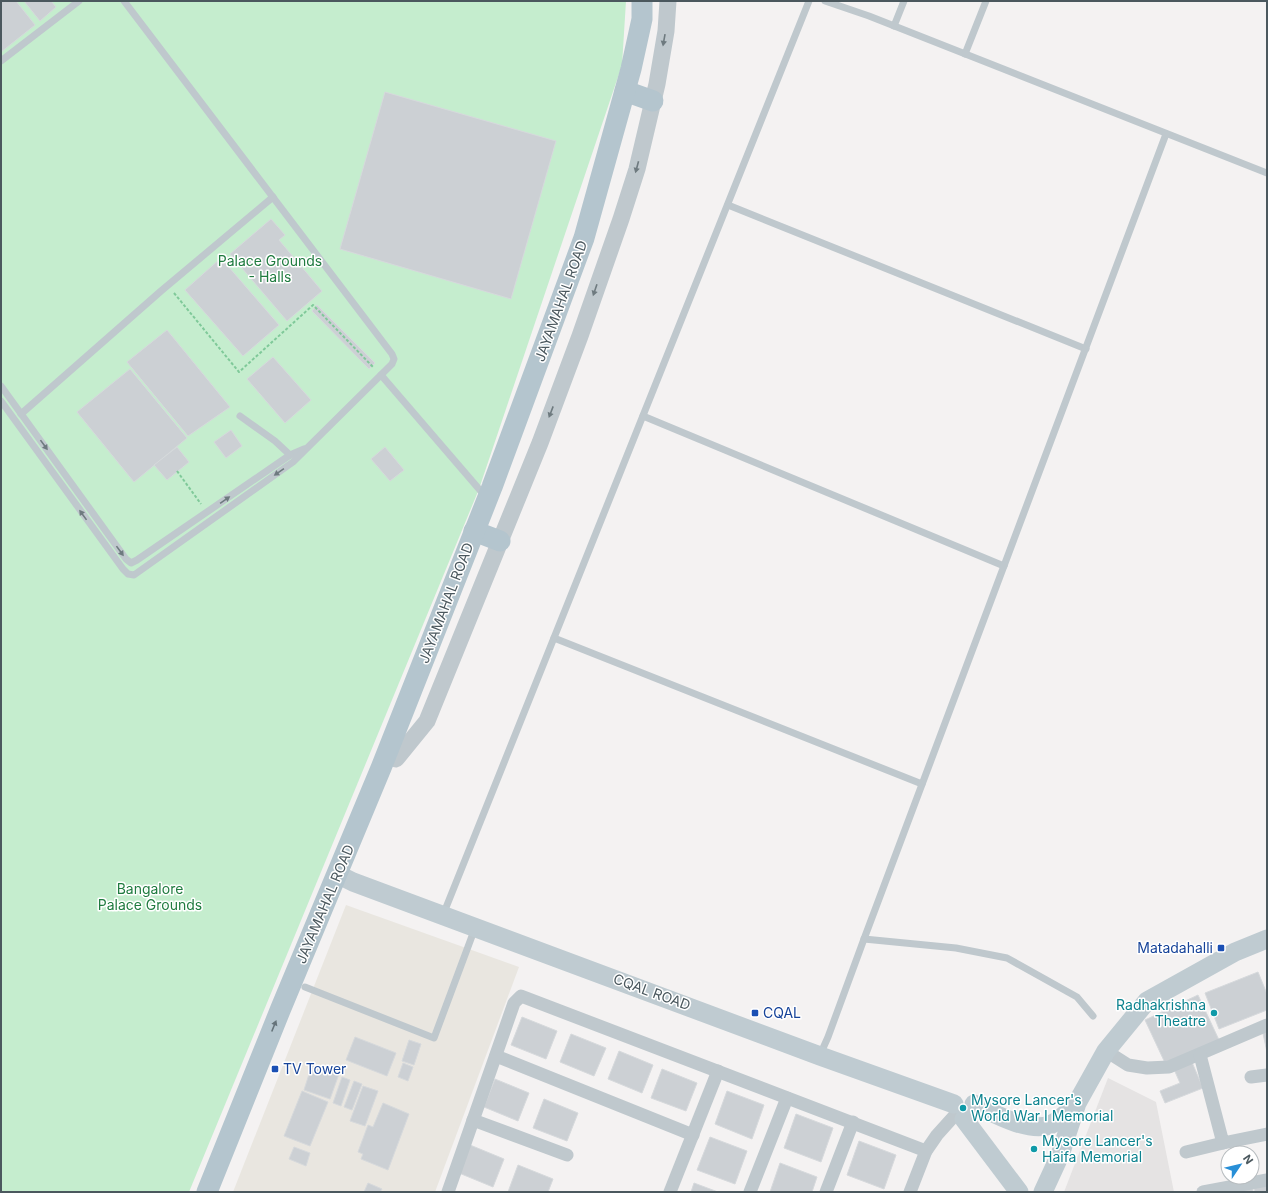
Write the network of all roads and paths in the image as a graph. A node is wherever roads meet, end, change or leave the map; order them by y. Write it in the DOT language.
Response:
graph roads {
  1 [pos="79,1"];
  2 [pos="124,1"];
  3 [pos="642,1"];
  4 [pos="650,1"];
  5 [pos="668,1"];
  6 [pos="809,1"];
  7 [pos="825,1"];
  8 [pos="904,1"];
  9 [pos="986,1"];
  10 [pos="894,26"];
  11 [pos="965,54"];
  12 [pos="1,61"];
  13 [pos="629,93"];
  14 [pos="653,101"];
  15 [pos="1166,134"];
  16 [pos="1267,173"];
  17 [pos="273,197"];
  18 [pos="728,205"];
  19 [pos="168,286"];
  20 [pos="1086,349"];
  21 [pos="381,375"];
  22 [pos="1,386"];
  23 [pos="1,401"];
  24 [pos="21,414"];
  25 [pos="240,416"];
  26 [pos="643,416"];
  27 [pos="308,447"];
  28 [pos="290,455"];
  29 [pos="177,471"];
  30 [pos="237,491"];
  31 [pos="494,492"];
  32 [pos="242,498"];
  33 [pos="206,512"];
  34 [pos="175,534"];
  35 [pos="486,536"];
  36 [pos="181,541"];
  37 [pos="1004,566"];
  38 [pos="554,638"];
  39 [pos="922,784"];
  40 [pos="343,877"];
  41 [pos="443,915"];
  42 [pos="475,927"];
  43 [pos="864,939"];
  44 [pos="1267,939"];
  45 [pos="305,986"];
  46 [pos="1093,1016"];
  47 [pos="1267,1025"];
  48 [pos="1106,1051"];
  49 [pos="1200,1054"];
  50 [pos="496,1056"];
  51 [pos="820,1056"];
  52 [pos="718,1071"];
  53 [pos="1267,1075"];
  54 [pos="1251,1077"];
  55 [pos="787,1098"];
  56 [pos="1077,1103"];
  57 [pos="962,1110"];
  58 [pos="473,1120"];
  59 [pos="853,1122"];
  60 [pos="1267,1134"];
  61 [pos="693,1135"];
  62 [pos="1223,1143"];
  63 [pos="926,1151"];
  64 [pos="1186,1152"];
  65 [pos="567,1155"];
  66 [pos="1267,1180"];
  67 [pos="451,1191"];
  68 [pos="207,1192"];
  69 [pos="220,1192"];
  70 [pos="670,1192"];
  71 [pos="750,1192"];
  72 [pos="826,1192"];
  73 [pos="910,1192"];
  74 [pos="1019,1192"];
  75 [pos="1043,1192"];
  76 [pos="1203,1192"];
  1 -- 12 [label="lane"];
  2 -- 17 [label="lane"];
  3 -- 13 [label="main road, JAYAMAHAL ROAD"];
  4 -- 13 [label="main road, JAYAMAHAL ROAD"];
  5 -- 14 [label="street, one-way"];
  6 -- 18 [label="lane"];
  7 -- 10 [label="lane"];
  8 -- 10 [label="lane"];
  9 -- 11 [label="lane"];
  10 -- 11 [label="lane"];
  11 -- 15 [label="lane"];
  13 -- 14 [label="main road"];
  13 -- 31 [label="main road, JAYAMAHAL ROAD"];
  14 -- 35 [label="street, one-way"];
  15 -- 16 [label="lane"];
  15 -- 20 [label="lane"];
  17 -- 19 [label="lane"];
  17 -- 21 [label="lane"];
  18 -- 20 [label="lane"];
  18 -- 26 [label="lane"];
  19 -- 21 [label="path"];
  19 -- 24 [label="lane"];
  20 -- 37 [label="lane"];
  21 -- 27 [label="lane"];
  21 -- 31 [label="lane"];
  22 -- 24 [label="lane"];
  36 -- 23 [label="lane, one-way"];
  24 -- 34 [label="lane, one-way"];
  25 -- 28 [label="lane"];
  26 -- 37 [label="lane"];
  26 -- 38 [label="lane"];
  27 -- 28 [label="lane"];
  27 -- 32 [label="lane, one-way"];
  28 -- 30 [label="lane"];
  29 -- 33 [label="path"];
  30 -- 32 [label="lane"];
  33 -- 30 [label="lane, one-way"];
  31 -- 35 [label="main road, JAYAMAHAL ROAD"];
  32 -- 36 [label="lane"];
  33 -- 34 [label="lane"];
  34 -- 36 [label="lane"];
  35 -- 40 [label="main road, JAYAMAHAL ROAD"];
  35 -- 40 [label="main road, JAYAMAHAL ROAD"];
  37 -- 39 [label="lane"];
  38 -- 39 [label="lane"];
  38 -- 41 [label="lane"];
  39 -- 43 [label="lane"];
  40 -- 41 [label="main road, CQAL ROAD"];
  40 -- 45 [label="main road, JAYAMAHAL ROAD"];
  68 -- 40 [label="main road, JAYAMAHAL ROAD, one-way"];
  41 -- 42 [label="main road, CQAL ROAD"];
  42 -- 45 [label="lane"];
  42 -- 51 [label="main road, CQAL ROAD"];
  43 -- 46 [label="lane"];
  43 -- 51 [label="lane"];
  44 -- 48 [label="main road, CQAL ROAD"];
  45 -- 69 [label="main road, JAYAMAHAL ROAD"];
  47 -- 49 [label="street"];
  48 -- 49 [label="street"];
  48 -- 56 [label="main road, CQAL ROAD"];
  49 -- 62 [label="street"];
  50 -- 52 [label="street"];
  50 -- 58 [label="street"];
  50 -- 61 [label="street"];
  51 -- 57 [label="main road, CQAL ROAD"];
  52 -- 55 [label="street"];
  52 -- 61 [label="street"];
  53 -- 54 [label="street"];
  55 -- 59 [label="street"];
  55 -- 71 [label="street"];
  56 -- 57 [label="main road, CQAL ROAD"];
  56 -- 75 [label="main road, CQAL ROAD"];
  57 -- 63 [label="street"];
  57 -- 74 [label="main road"];
  58 -- 65 [label="street"];
  58 -- 67 [label="street"];
  59 -- 63 [label="street"];
  59 -- 72 [label="street"];
  60 -- 62 [label="street"];
  61 -- 70 [label="street"];
  62 -- 64 [label="street"];
  63 -- 73 [label="street"];
  66 -- 76 [label="street"];
}
